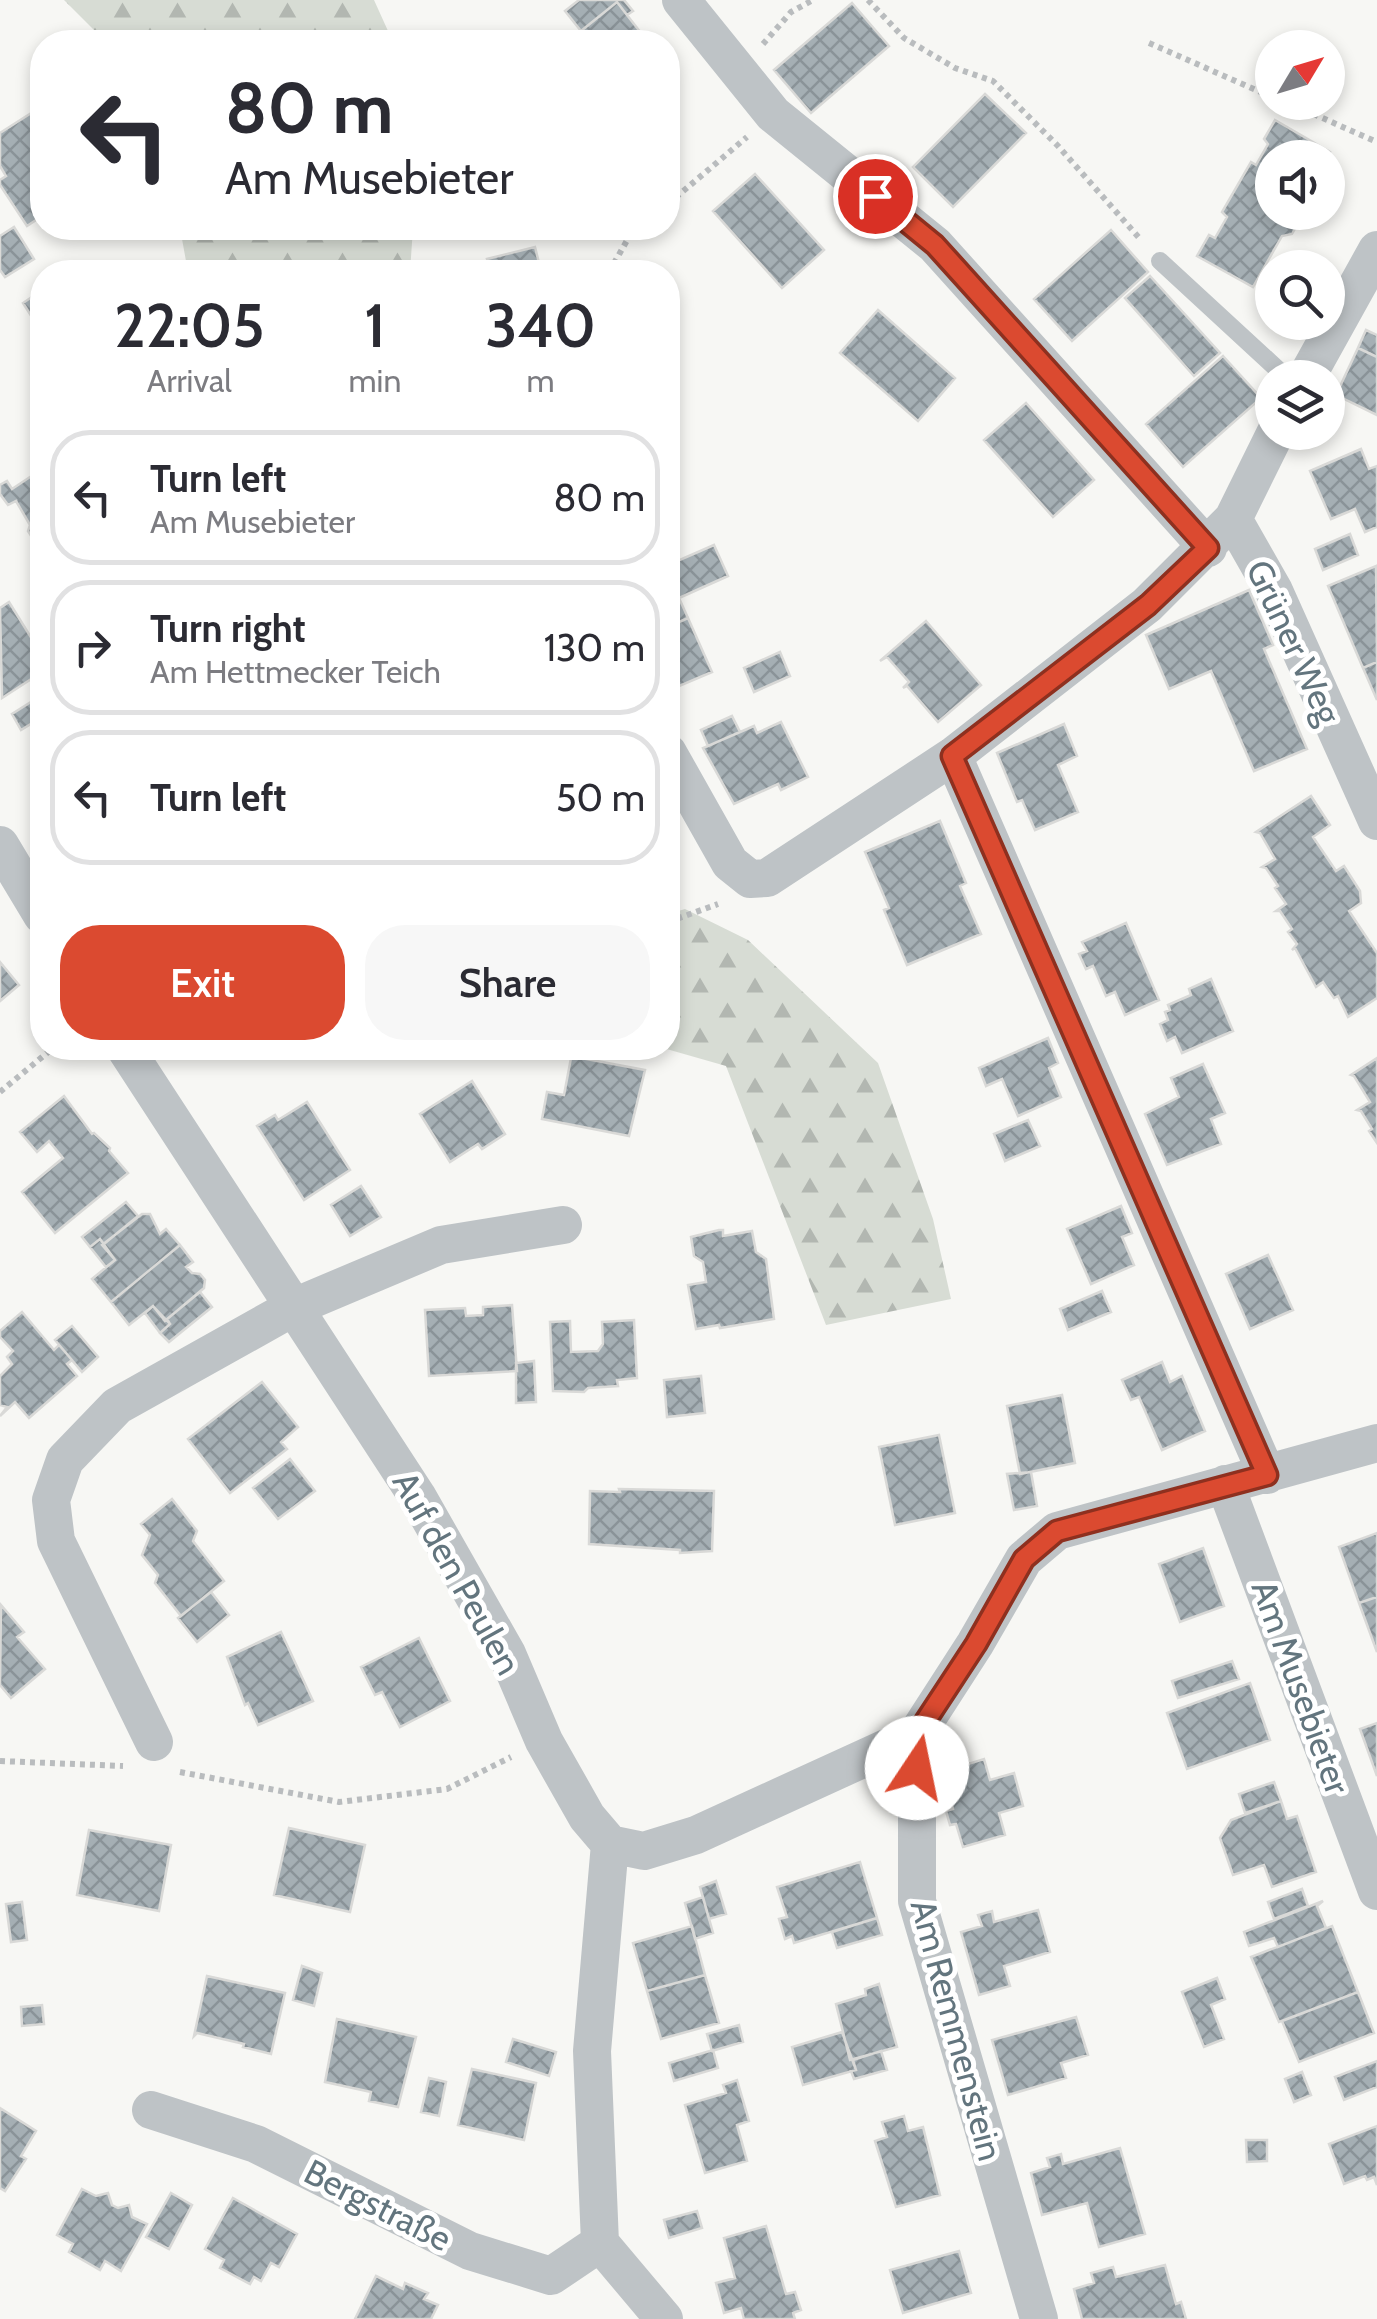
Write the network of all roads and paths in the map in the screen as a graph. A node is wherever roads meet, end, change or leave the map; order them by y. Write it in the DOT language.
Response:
graph roads {
  1 [pos="681,0"];
  2 [pos="814,0"];
  3 [pos="868,0"];
  4 [pos="1148,42"];
  5 [pos="739,71"];
  6 [pos="1255,89"];
  7 [pos="773,114"];
  8 [pos="1327,120"];
  9 [pos="1377,142"];
  10 [pos="680,194"];
  11 [pos="1377,250"];
  12 [pos="1160,261"];
  13 [pos="1267,360"];
  14 [pos="1316,360"];
  15 [pos="1267,450"];
  16 [pos="1233,520"];
  17 [pos="1208,548"];
  18 [pos="952,756"];
  19 [pos="680,774"];
  20 [pos="1377,821"];
  21 [pos="0,846"];
  22 [pos="750,879"];
  23 [pos="30,895"];
  24 [pos="680,918"];
  25 [pos="39,1060"];
  26 [pos="133,1060"];
  27 [pos="0,1092"];
  28 [pos="563,1225"];
  29 [pos="294,1307"];
  30 [pos="1377,1443"];
  31 [pos="1267,1475"];
  32 [pos="1225,1484"];
  33 [pos="917,1734"];
  34 [pos="544,1741"];
  35 [pos="154,1760"];
  36 [pos="0,1761"];
  37 [pos="610,1844"];
  38 [pos="1377,1891"];
  39 [pos="151,2110"];
  40 [pos="600,2243"];
  41 [pos="664,2319"];
  42 [pos="1039,2319"];
  1 -- 5 [label="street"];
  2 -- 5 [label="path"];
  3 -- 12 [label="path"];
  4 -- 6 [label="path"];
  5 -- 7 [label="street"];
  7 -- 10 [label="path"];
  7 -- 17 [label="street"];
  8 -- 9 [label="path"];
  11 -- 14 [label="street"];
  12 -- 13 [label="lane"];
  15 -- 16 [label="street"];
  16 -- 17 [label="street"];
  16 -- 20 [label="street, Grüner Weg"];
  17 -- 18 [label="street"];
  18 -- 22 [label="street"];
  18 -- 31 [label="street"];
  19 -- 22 [label="street"];
  21 -- 23 [label="street"];
  22 -- 24 [label="path"];
  25 -- 27 [label="path"];
  26 -- 29 [label="street, Auf den Peulen"];
  28 -- 29 [label="street"];
  29 -- 34 [label="street, Auf den Peulen"];
  29 -- 35 [label="street"];
  30 -- 31 [label="street"];
  31 -- 32 [label="street"];
  32 -- 33 [label="street"];
  32 -- 38 [label="street, Am Musebieter"];
  33 -- 37 [label="street"];
  33 -- 42 [label="street, Am Remmenstein"];
  34 -- 35 [label="path"];
  34 -- 37 [label="street, Auf den Peulen"];
  35 -- 36 [label="path"];
  37 -- 40 [label="street"];
  39 -- 40 [label="street, Bergstraße"];
  40 -- 41 [label="street"];
}
